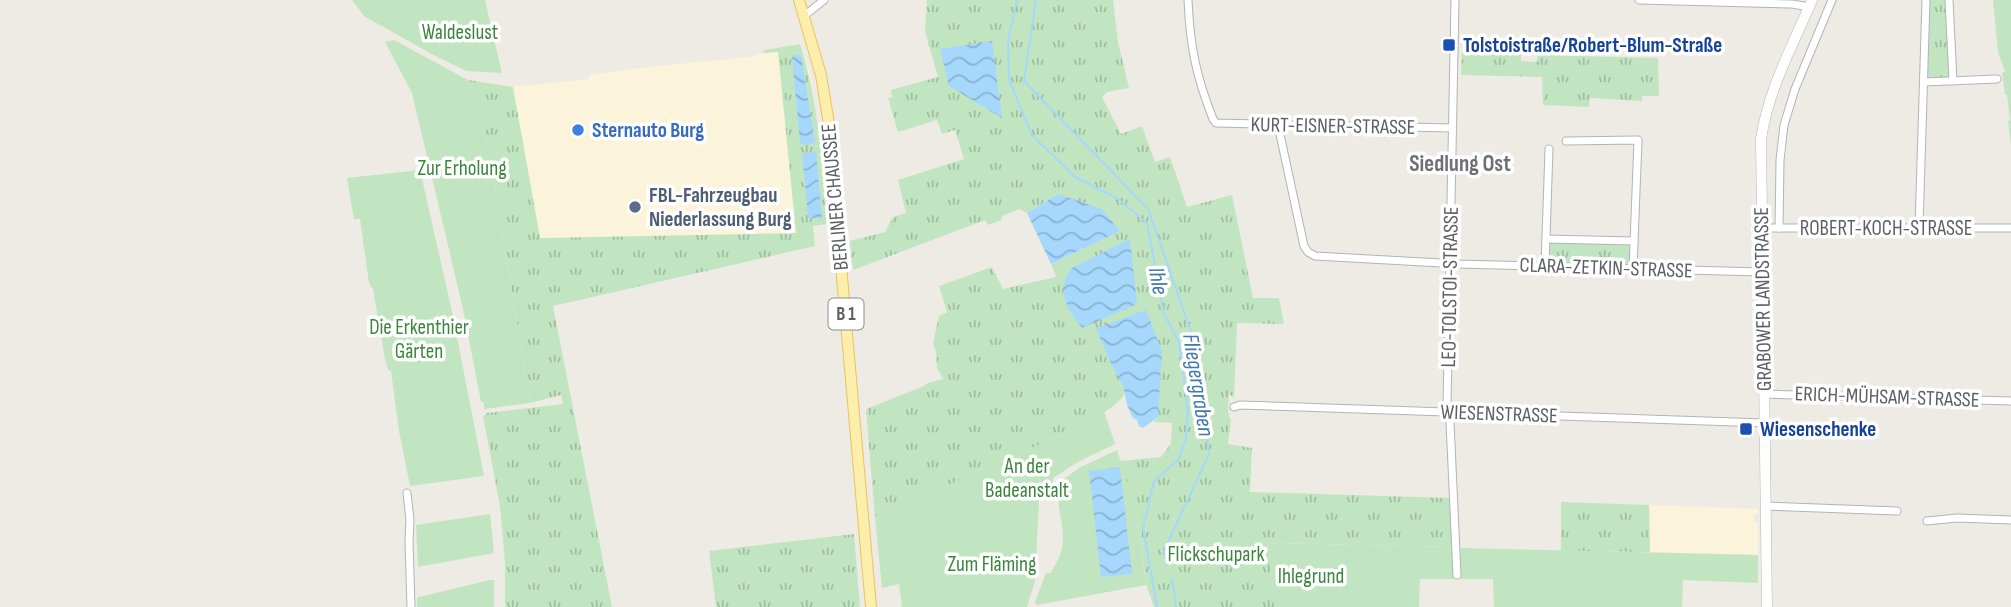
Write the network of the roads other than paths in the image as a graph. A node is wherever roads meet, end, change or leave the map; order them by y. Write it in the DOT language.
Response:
graph roads {
  1 [pos="799,0"];
  2 [pos="824,0"];
  3 [pos="1188,0"];
  4 [pos="1455,0"];
  5 [pos="1639,0"];
  6 [pos="1832,0"];
  7 [pos="1926,0"];
  8 [pos="1949,0"];
  9 [pos="1811,4"];
  10 [pos="804,16"];
  11 [pos="1997,79"];
  12 [pos="1953,81"];
  13 [pos="1924,82"];
  14 [pos="1278,125"];
  15 [pos="1453,128"];
  16 [pos="1566,141"];
  17 [pos="1549,149"];
  18 [pos="1919,227"];
  19 [pos="1761,228"];
  20 [pos="1779,228"];
  21 [pos="2011,228"];
  22 [pos="1546,239"];
  23 [pos="1634,241"];
  24 [pos="1451,263"];
  25 [pos="1545,266"];
  26 [pos="1633,269"];
  27 [pos="1762,272"];
  28 [pos="1764,394"];
  29 [pos="2011,401"];
  30 [pos="1234,407"];
  31 [pos="1448,412"];
  32 [pos="1765,423"];
  33 [pos="407,493"];
  34 [pos="1766,506"];
  35 [pos="1897,511"];
  36 [pos="2011,520"];
  37 [pos="1927,521"];
  38 [pos="1457,575"];
  39 [pos="411,607"];
  40 [pos="871,607"];
  41 [pos="1768,607"];
  1 -- 10 [label="main road, BERLINER CHAUSSEE / B 1"];
  2 -- 10 [label="street"];
  3 -- 14 [label="street, KURT-EISNER-STRASSE"];
  4 -- 15 [label="street, LEO-TOLSTOI-STRASSE"];
  5 -- 9 [label="street"];
  6 -- 20 [label="street, GRABOWER LANDSTRASSE"];
  7 -- 13 [label="street"];
  8 -- 12 [label="street"];
  9 -- 19 [label="main road, GRABOWER LANDSTRASSE"];
  10 -- 40 [label="main road, BERLINER CHAUSSEE / B 1"];
  11 -- 12 [label="street"];
  12 -- 13 [label="street"];
  13 -- 18 [label="street"];
  14 -- 15 [label="street, KURT-EISNER-STRASSE"];
  14 -- 24 [label="street, CLARA-ZETKIN-STRASSE"];
  15 -- 24 [label="street, LEO-TOLSTOI-STRASSE"];
  16 -- 23 [label="street"];
  17 -- 22 [label="street"];
  18 -- 20 [label="street, ROBERT-KOCH-STRASSE"];
  18 -- 21 [label="street, ROBERT-KOCH-STRASSE"];
  19 -- 20 [label="street, ROBERT-KOCH-STRASSE"];
  19 -- 27 [label="main road, GRABOWER LANDSTRASSE"];
  22 -- 23 [label="street, CLARA-ZETKIN-STRASSE"];
  22 -- 25 [label="street"];
  23 -- 26 [label="street"];
  24 -- 25 [label="street, CLARA-ZETKIN-STRASSE"];
  24 -- 31 [label="street, LEO-TOLSTOI-STRASSE"];
  25 -- 26 [label="street, CLARA-ZETKIN-STRASSE"];
  26 -- 27 [label="street, CLARA-ZETKIN-STRASSE"];
  27 -- 28 [label="main road, GRABOWER LANDSTRASSE"];
  28 -- 29 [label="street, ERICH-MÜHSAM-STRASSE"];
  28 -- 32 [label="main road, GRABOWER LANDSTRASSE"];
  30 -- 31 [label="street, WIESENSTRASSE"];
  31 -- 32 [label="street, WIESENSTRASSE"];
  31 -- 38 [label="street, LEO-TOLSTOI-STRASSE"];
  32 -- 34 [label="main road, GRABOWER LANDSTRASSE"];
  33 -- 39 [label="street"];
  34 -- 35 [label="street"];
  34 -- 41 [label="main road, GRABOWER LANDSTRASSE"];
  36 -- 37 [label="street"];
}
